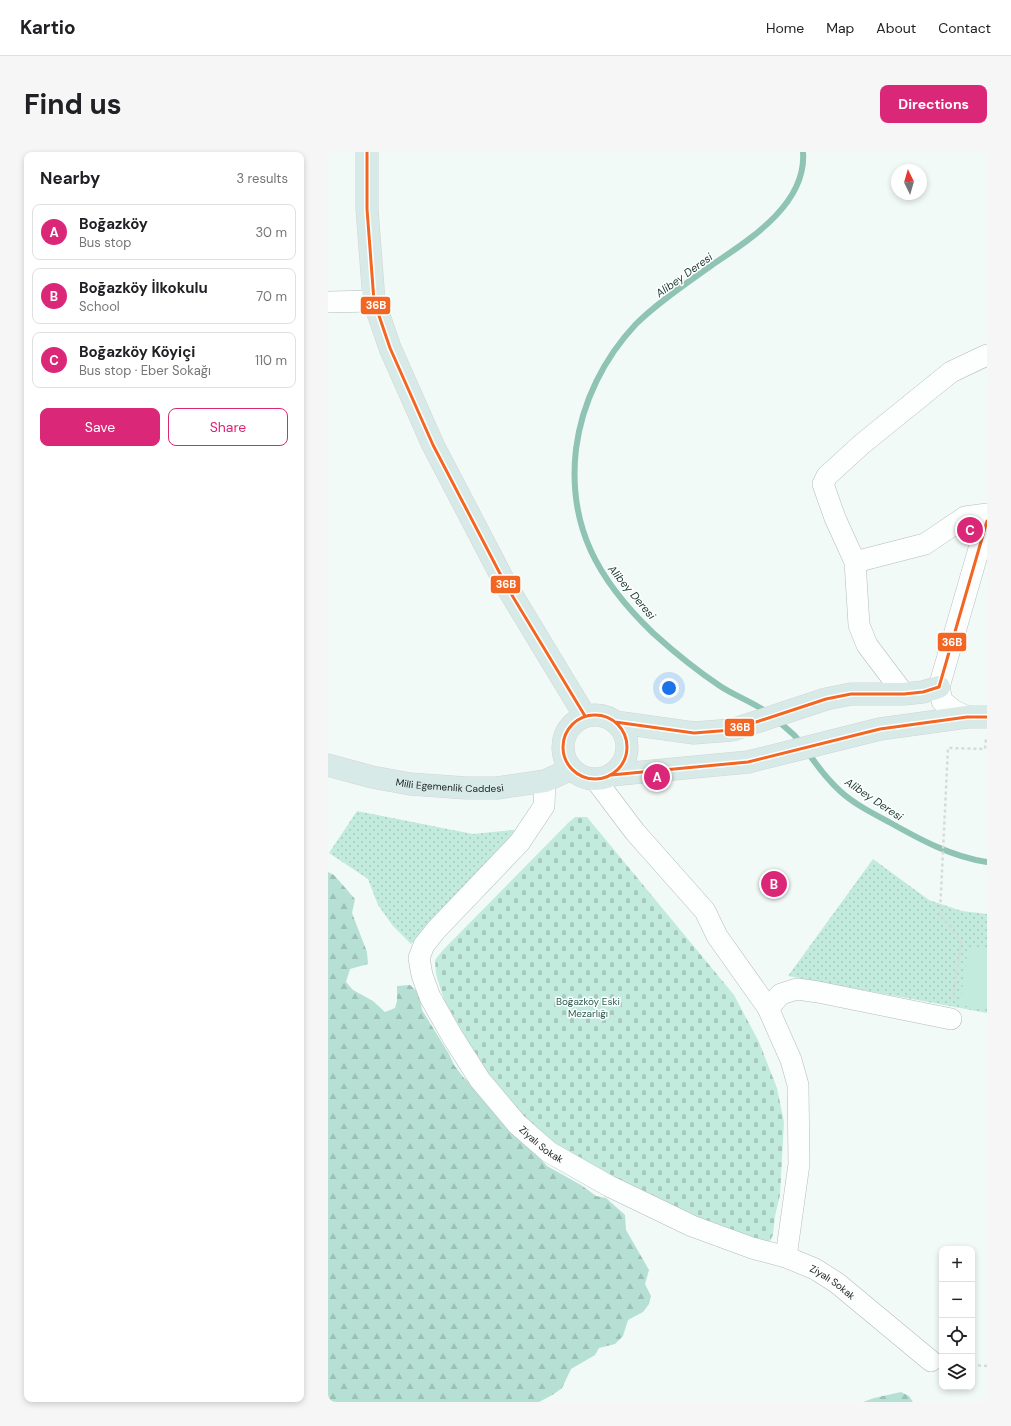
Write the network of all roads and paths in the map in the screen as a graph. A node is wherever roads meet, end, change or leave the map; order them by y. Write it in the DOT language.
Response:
graph roads {
  1 [pos="367,152"];
  2 [pos="374,301"];
  3 [pos="328,302"];
  4 [pos="987,355"];
  5 [pos="987,514"];
  6 [pos="987,522"];
  7 [pos="983,547"];
  8 [pos="855,562"];
  9 [pos="939,687"];
  10 [pos="904,694"];
  11 [pos="584,716"];
  12 [pos="980,717"];
  13 [pos="615,722"];
  14 [pos="328,765"];
  15 [pos="571,769"];
  16 [pos="603,777"];
  17 [pos="545,782"];
  18 [pos="768,1008"];
  19 [pos="951,1019"];
  20 [pos="786,1257"];
  21 [pos="930,1361"];
  22 [pos="975,1365"];
  23 [pos="987,1366"];
  1 -- 2 [label="main road"];
  2 -- 3 [label="street"];
  2 -- 11 [label="main road"];
  4 -- 8 [label="street"];
  5 -- 8 [label="street"];
  6 -- 7 [label="street"];
  7 -- 9 [label="street"];
  8 -- 10 [label="street"];
  9 -- 10 [label="main road"];
  9 -- 12 [label="street"];
  10 -- 13 [label="main road"];
  11 -- 13 [label="main road"];
  11 -- 15 [label="main road"];
  12 -- 16 [label="main road"];
  12 -- 19 [label="path"];
  13 -- 16 [label="main road"];
  14 -- 17 [label="main road, Milli Egemenlik Caddesi"];
  15 -- 16 [label="main road"];
  15 -- 17 [label="main road, Milli Egemenlik Caddesi"];
  16 -- 18 [label="street"];
  17 -- 20 [label="street, Ziyalı Sokak"];
  18 -- 19 [label="street"];
  18 -- 20 [label="street"];
  20 -- 21 [label="street, Ziyalı Sokak"];
  22 -- 23 [label="path"];
}
